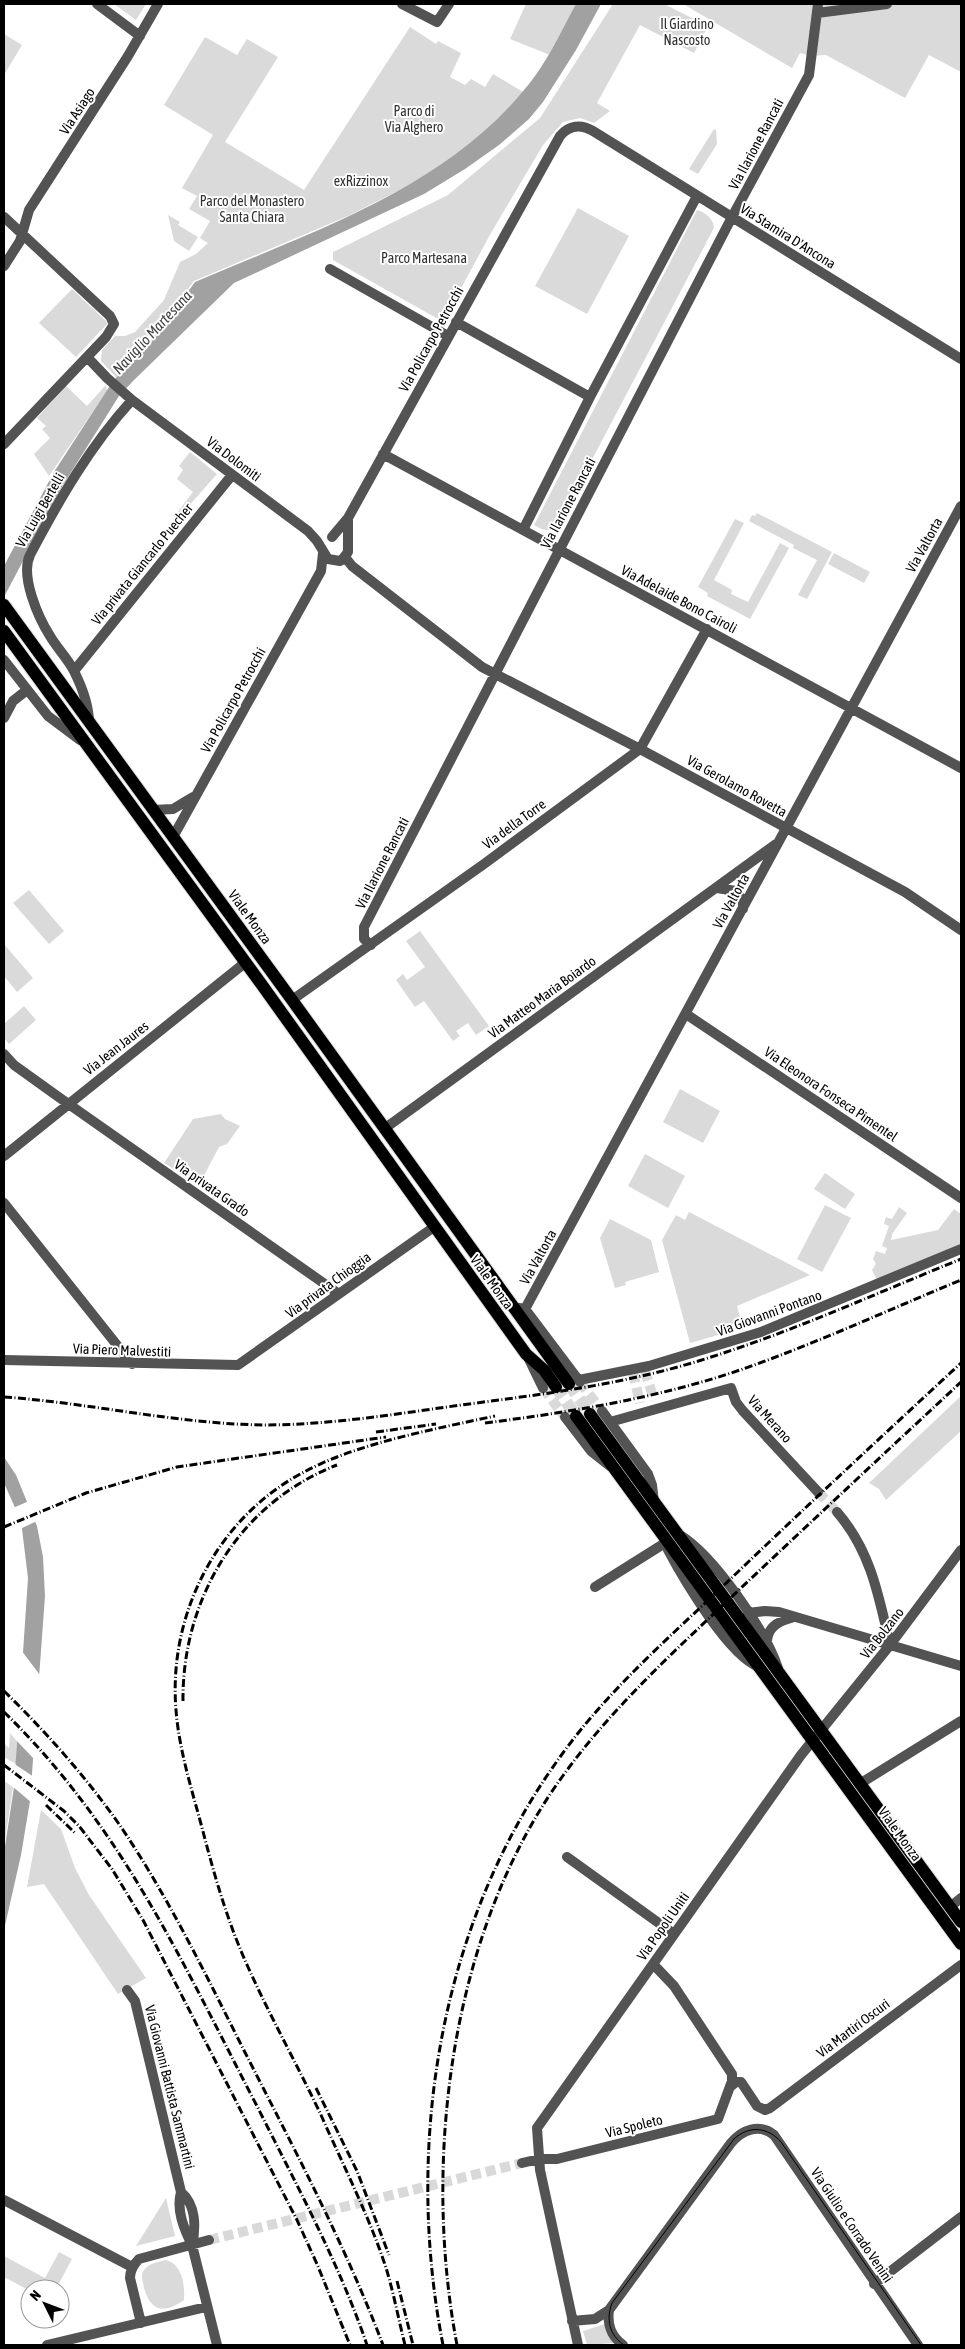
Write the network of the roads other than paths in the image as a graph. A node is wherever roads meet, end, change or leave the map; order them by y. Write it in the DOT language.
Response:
graph roads {
  1 [pos="97,4"];
  2 [pos="158,4"];
  3 [pos="402,4"];
  4 [pos="449,4"];
  5 [pos="831,4"];
  6 [pos="887,4"];
  7 [pos="817,9"];
  8 [pos="140,36"];
  9 [pos="572,127"];
  10 [pos="697,196"];
  11 [pos="4,217"];
  12 [pos="732,217"];
  13 [pos="22,233"];
  14 [pos="4,266"];
  15 [pos="330,269"];
  16 [pos="456,322"];
  17 [pos="448,336"];
  18 [pos="87,357"];
  19 [pos="961,359"];
  20 [pos="129,397"];
  21 [pos="590,397"];
  22 [pos="4,444"];
  23 [pos="383,454"];
  24 [pos="232,475"];
  25 [pos="961,506"];
  26 [pos="348,518"];
  27 [pos="524,530"];
  28 [pos="332,537"];
  29 [pos="346,543"];
  30 [pos="559,549"];
  31 [pos="323,550"];
  32 [pos="342,559"];
  33 [pos="321,571"];
  34 [pos="5,607"];
  35 [pos="707,629"];
  36 [pos="4,630"];
  37 [pos="4,660"];
  38 [pos="74,671"];
  39 [pos="495,674"];
  40 [pos="27,690"];
  41 [pos="851,708"];
  42 [pos="4,718"];
  43 [pos="89,724"];
  44 [pos="640,749"];
  45 [pos="97,757"];
  46 [pos="961,768"];
  47 [pos="199,791"];
  48 [pos="153,810"];
  49 [pos="786,829"];
  50 [pos="173,837"];
  51 [pos="779,842"];
  52 [pos="717,888"];
  53 [pos="743,909"];
  54 [pos="961,930"];
  55 [pos="371,944"];
  56 [pos="246,962"];
  57 [pos="292,1000"];
  58 [pos="686,1014"];
  59 [pos="4,1054"];
  60 [pos="69,1104"];
  61 [pos="384,1129"];
  62 [pos="370,1138"];
  63 [pos="4,1156"];
  64 [pos="961,1198"];
  65 [pos="4,1203"];
  66 [pos="449,1216"];
  67 [pos="434,1227"];
  68 [pos="961,1248"];
  69 [pos="339,1294"];
  70 [pos="519,1308"];
  71 [pos="4,1360"];
  72 [pos="132,1364"];
  73 [pos="238,1365"];
  74 [pos="565,1384"];
  75 [pos="596,1412"];
  76 [pos="571,1416"];
  77 [pos="610,1422"];
  78 [pos="818,1492"];
  79 [pos="654,1502"];
  80 [pos="837,1512"];
  81 [pos="656,1527"];
  82 [pos="676,1532"];
  83 [pos="665,1544"];
  84 [pos="961,1550"];
  85 [pos="595,1587"];
  86 [pos="748,1613"];
  87 [pos="794,1617"];
  88 [pos="767,1640"];
  89 [pos="890,1645"];
  90 [pos="961,1666"];
  91 [pos="760,1668"];
  92 [pos="783,1680"];
  93 [pos="961,1721"];
  94 [pos="822,1731"];
  95 [pos="813,1741"];
  96 [pos="861,1783"];
  97 [pos="567,1857"];
  98 [pos="961,1898"];
  99 [pos="950,1906"];
  100 [pos="961,1922"];
  101 [pos="674,1934"];
  102 [pos="961,1944"];
  103 [pos="653,1964"];
  104 [pos="961,1965"];
  105 [pos="127,1990"];
  106 [pos="731,2086"];
  107 [pos="539,2159"];
  108 [pos="522,2163"];
  109 [pos="4,2200"];
  110 [pos="961,2217"];
  111 [pos="209,2240"];
  112 [pos="192,2245"];
  113 [pos="132,2267"];
  114 [pos="874,2284"];
  115 [pos="206,2308"];
  116 [pos="609,2310"];
  117 [pos="572,2321"];
  118 [pos="141,2323"];
  119 [pos="47,2345"];
  120 [pos="217,2345"];
  121 [pos="578,2345"];
  122 [pos="623,2345"];
  123 [pos="918,2345"];
  1 -- 8 [label="street"];
  2 -- 8 [label="street, Via Asiago"];
  3 -- 4 [label="street"];
  5 -- 7 [label="street"];
  6 -- 7 [label="street"];
  7 -- 12 [label="street, Via Ilarione Rancati"];
  8 -- 13 [label="street, Via Asiago"];
  9 -- 10 [label="street, Via Stamira D'Ancona"];
  9 -- 16 [label="street, Via Policarpo Petrocchi"];
  10 -- 12 [label="street, Via Stamira D'Ancona"];
  10 -- 21 [label="street, Via Ilarione Rancati"];
  11 -- 13 [label="street"];
  12 -- 19 [label="street, Via Stamira D'Ancona"];
  12 -- 30 [label="street, Via Ilarione Rancati"];
  13 -- 14 [label="street, Via Asiago"];
  13 -- 18 [label="street"];
  15 -- 17 [label="street"];
  16 -- 17 [label="street, Via Policarpo Petrocchi"];
  16 -- 21 [label="street"];
  17 -- 23 [label="street, Via Policarpo Petrocchi"];
  18 -- 20 [label="street, Via Dolomiti"];
  18 -- 22 [label="street"];
  20 -- 24 [label="street, Via Dolomiti"];
  20 -- 38 [label="street, Via Luigi Bertelli"];
  21 -- 27 [label="street, Via Ilarione Rancati"];
  23 -- 26 [label="street, Via Policarpo Petrocchi"];
  23 -- 27 [label="street, Via Adelaide Bono Cairoli"];
  24 -- 31 [label="street, Via Dolomiti"];
  24 -- 38 [label="street, Via privata Giancarlo Puecher"];
  25 -- 41 [label="street, Via Valtorta"];
  26 -- 28 [label="street, Via Policarpo Petrocchi"];
  26 -- 29 [label="street, Via Policarpo Petrocchi"];
  27 -- 30 [label="street, Via Adelaide Bono Cairoli"];
  28 -- 29 [label="street"];
  28 -- 31 [label="street"];
  29 -- 32 [label="street"];
  30 -- 35 [label="street, Via Adelaide Bono Cairoli"];
  30 -- 39 [label="street, Via Ilarione Rancati"];
  31 -- 32 [label="street, Via Dolomiti"];
  31 -- 33 [label="street, Via Policarpo Petrocchi"];
  32 -- 33 [label="street"];
  32 -- 39 [label="street, Via Dolomiti"];
  33 -- 47 [label="street, Via Policarpo Petrocchi"];
  34 -- 43 [label="main road, Viale Monza"];
  35 -- 41 [label="street, Via Adelaide Bono Cairoli"];
  35 -- 44 [label="street, Via della Torre"];
  36 -- 45 [label="main road, Viale Monza"];
  37 -- 40 [label="street, Viale Monza"];
  38 -- 43 [label="street, Viale Monza"];
  39 -- 44 [label="street, Via Gerolamo Rovetta"];
  39 -- 55 [label="street, Via Ilarione Rancati"];
  40 -- 42 [label="street"];
  40 -- 45 [label="street, Viale Monza"];
  41 -- 46 [label="street, Via Adelaide Bono Cairoli"];
  41 -- 49 [label="street, Via Valtorta"];
  43 -- 48 [label="main road, Viale Monza"];
  44 -- 49 [label="street, Via Gerolamo Rovetta"];
  44 -- 55 [label="street, Via della Torre"];
  45 -- 56 [label="main road, Viale Monza"];
  47 -- 48 [label="street, Via Policarpo Petrocchi"];
  47 -- 50 [label="street, Via Policarpo Petrocchi"];
  48 -- 50 [label="main road, Viale Monza"];
  49 -- 51 [label="street, Via Valtorta"];
  49 -- 54 [label="street, Via Gerolamo Rovetta"];
  50 -- 57 [label="main road, Viale Monza"];
  51 -- 52 [label="street, Via Matteo Maria Boiardo"];
  51 -- 53 [label="street, Via Valtorta"];
  52 -- 53 [label="street"];
  52 -- 61 [label="street, Via Matteo Maria Boiardo"];
  53 -- 58 [label="street, Via Valtorta"];
  55 -- 57 [label="street, Via della Torre"];
  56 -- 60 [label="street, Via Jean Jaures"];
  56 -- 62 [label="main road, Viale Monza"];
  57 -- 61 [label="main road, Viale Monza"];
  58 -- 64 [label="street, Via Eleonora Fonseca Pimentel"];
  58 -- 70 [label="street, Via Valtorta"];
  59 -- 60 [label="street, Via privata Grado"];
  60 -- 63 [label="street, Via Jean Jaures"];
  60 -- 69 [label="street, Via privata Grado"];
  61 -- 62 [label="main road"];
  61 -- 66 [label="main road, Viale Monza"];
  62 -- 67 [label="main road, Viale Monza"];
  65 -- 72 [label="street"];
  66 -- 67 [label="main road"];
  66 -- 70 [label="main road, Viale Monza"];
  67 -- 69 [label="street, Via privata Chioggia"];
  67 -- 74 [label="main road, Viale Monza"];
  68 -- 74 [label="street, Via Giovanni Pontano"];
  69 -- 73 [label="street, Via privata Chioggia"];
  70 -- 74 [label="main road, Viale Monza"];
  71 -- 72 [label="street, Via Piero Malvestiti"];
  72 -- 73 [label="street, Via Piero Malvestiti"];
  75 -- 77 [label="street, Viale Monza"];
  75 -- 79 [label="main road, Viale Monza"];
  76 -- 81 [label="main road, Viale Monza"];
  77 -- 78 [label="street, Via Merano"];
  77 -- 79 [label="street, Viale Monza"];
  79 -- 82 [label="main road, Viale Monza"];
  80 -- 89 [label="street"];
  81 -- 83 [label="street, Viale Monza"];
  81 -- 91 [label="main road, Viale Monza"];
  82 -- 86 [label="street, Viale Monza"];
  82 -- 92 [label="main road, Viale Monza"];
  83 -- 85 [label="street"];
  83 -- 91 [label="street, Viale Monza"];
  84 -- 89 [label="street, Via Bolzano"];
  86 -- 87 [label="street"];
  86 -- 88 [label="street, Viale Monza"];
  87 -- 88 [label="street"];
  87 -- 89 [label="street"];
  88 -- 92 [label="street, Viale Monza"];
  89 -- 90 [label="street"];
  89 -- 94 [label="street, Via Bolzano"];
  91 -- 95 [label="main road, Viale Monza"];
  92 -- 94 [label="main road, Viale Monza"];
  93 -- 96 [label="street"];
  94 -- 95 [label="street"];
  94 -- 96 [label="main road, Viale Monza"];
  95 -- 101 [label="street, Via Popoli Uniti"];
  95 -- 102 [label="main road, Viale Monza"];
  96 -- 99 [label="main road, Viale Monza"];
  97 -- 101 [label="street"];
  98 -- 99 [label="street"];
  99 -- 100 [label="main road, Viale Monza"];
  101 -- 103 [label="street, Via Popoli Uniti"];
  103 -- 106 [label="street"];
  103 -- 107 [label="street, Via Popoli Uniti"];
  104 -- 106 [label="street, Via Martiri Oscuri"];
  105 -- 112 [label="street, Via Giovanni Battista Sammartini"];
  106 -- 107 [label="street, Via Spoleto"];
  107 -- 108 [label="street, Via Spoleto"];
  107 -- 117 [label="street"];
  109 -- 113 [label="street"];
  110 -- 114 [label="street"];
  111 -- 112 [label="street"];
  112 -- 113 [label="street"];
  112 -- 115 [label="street, Via Giovanni Battista Sammartini"];
  113 -- 118 [label="street"];
  114 -- 116 [label="street, Via Giulio e Corrado Venini"];
  114 -- 123 [label="street, Via Giulio e Corrado Venini"];
  115 -- 118 [label="street"];
  115 -- 120 [label="street"];
  116 -- 117 [label="street"];
  116 -- 122 [label="street"];
  117 -- 121 [label="street"];
  118 -- 119 [label="street"];
}
